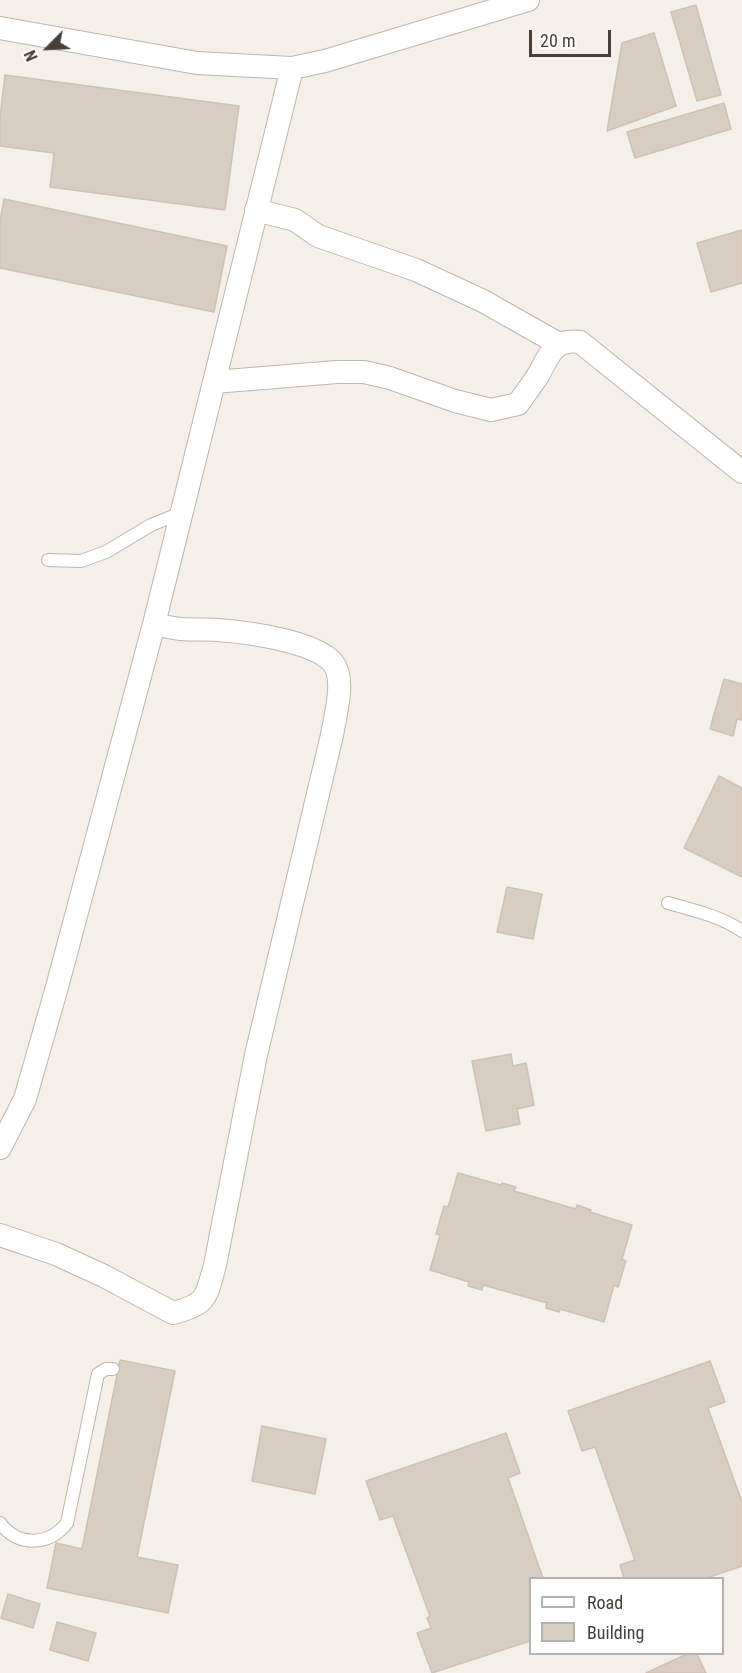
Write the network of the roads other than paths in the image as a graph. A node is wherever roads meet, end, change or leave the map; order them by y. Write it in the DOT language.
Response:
graph roads {
  1 [pos="528,0"];
  2 [pos="0,28"];
  3 [pos="292,68"];
  4 [pos="256,210"];
  5 [pos="559,344"];
  6 [pos="214,382"];
  7 [pos="742,472"];
  8 [pos="182,513"];
  9 [pos="48,560"];
  10 [pos="154,624"];
  11 [pos="668,903"];
  12 [pos="742,931"];
  13 [pos="0,1148"];
  14 [pos="0,1235"];
  15 [pos="113,1369"];
  16 [pos="0,1523"];
  1 -- 3 [label="street"];
  2 -- 3 [label="street"];
  3 -- 4 [label="street"];
  4 -- 5 [label="street"];
  4 -- 6 [label="street"];
  5 -- 6 [label="street"];
  5 -- 7 [label="street"];
  6 -- 8 [label="street"];
  8 -- 9 [label="lane"];
  8 -- 10 [label="street"];
  10 -- 13 [label="street"];
  10 -- 14 [label="street"];
  11 -- 12 [label="lane"];
  15 -- 16 [label="lane"];
}
